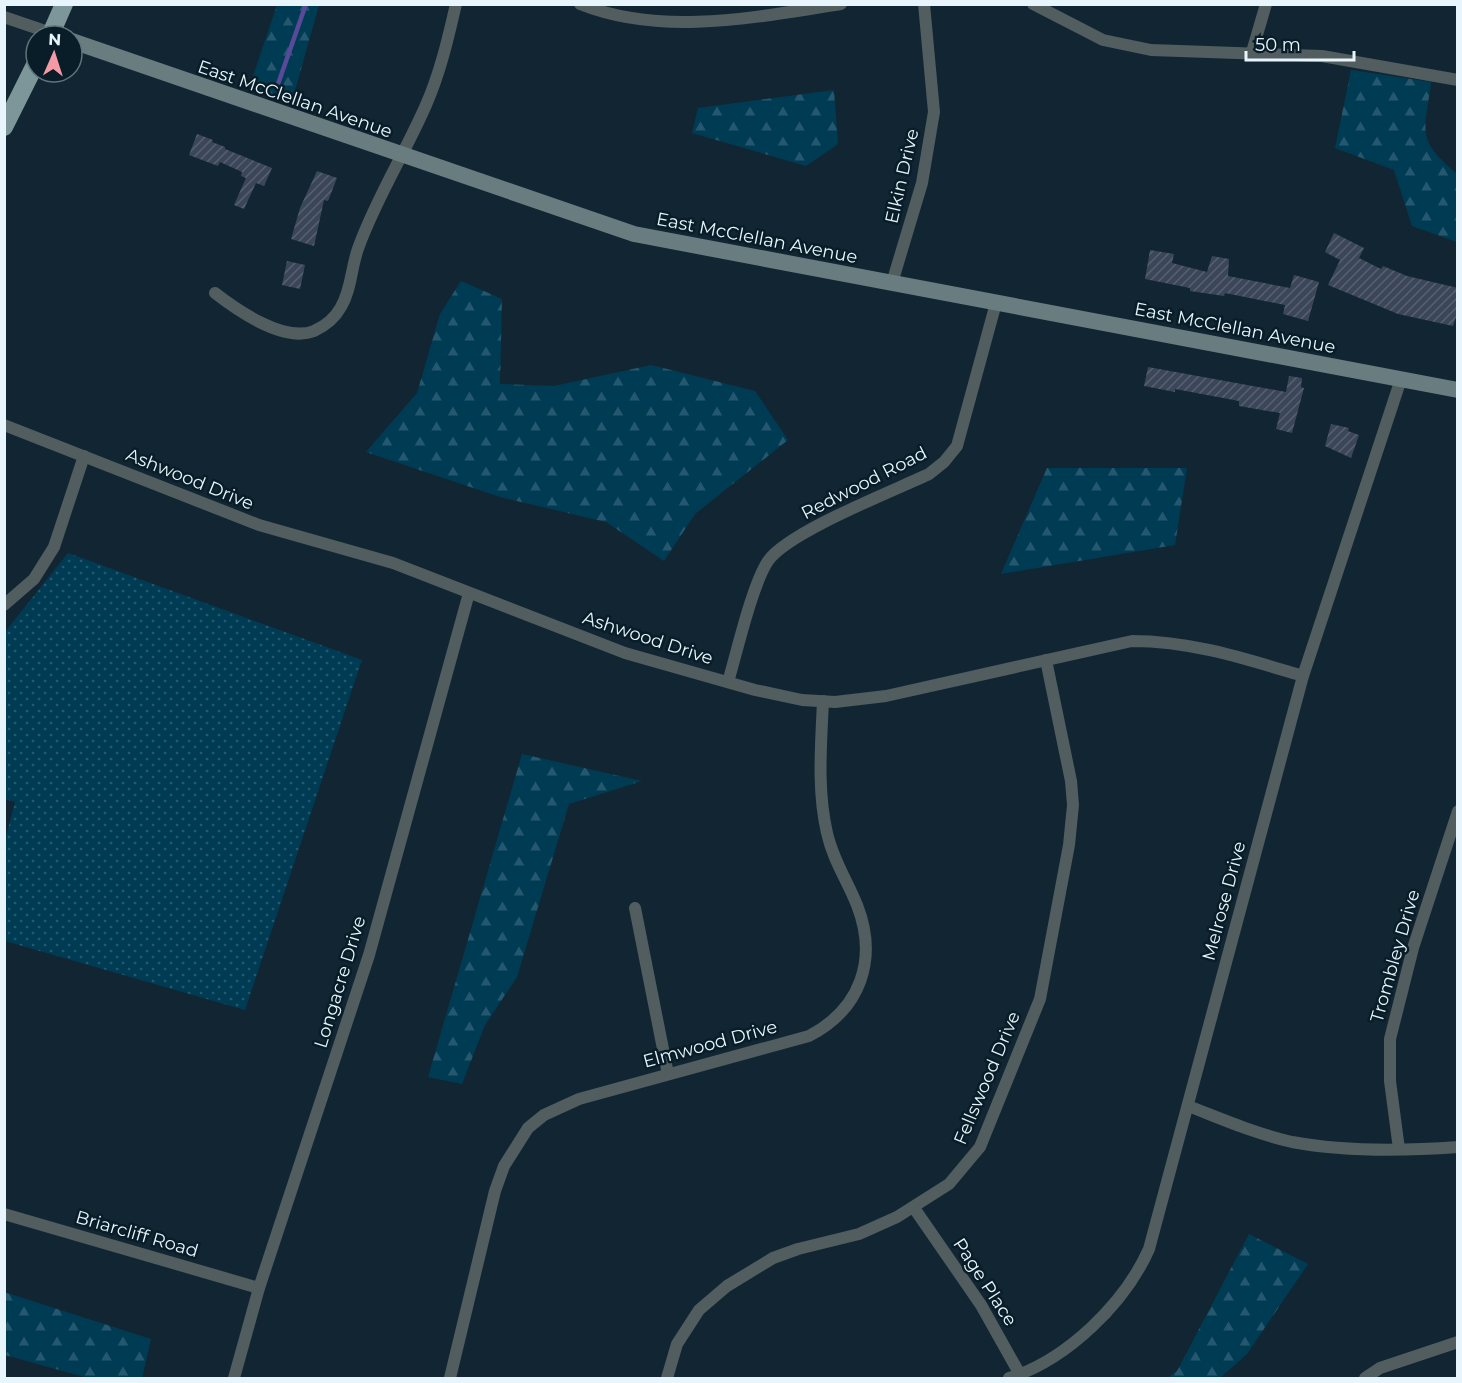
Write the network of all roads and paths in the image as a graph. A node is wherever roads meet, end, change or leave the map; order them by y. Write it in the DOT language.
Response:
graph roads {
  1 [pos="64,4"];
  2 [pos="456,4"];
  3 [pos="580,4"];
  4 [pos="841,4"];
  5 [pos="924,4"];
  6 [pos="1033,4"];
  7 [pos="1266,4"];
  8 [pos="762,10"];
  9 [pos="4,17"];
  10 [pos="24,24"];
  11 [pos="57,24"];
  12 [pos="84,45"];
  13 [pos="1252,52"];
  14 [pos="1458,80"];
  15 [pos="26,84"];
  16 [pos="4,127"];
  17 [pos="400,156"];
  18 [pos="892,283"];
  19 [pos="215,293"];
  20 [pos="996,303"];
  21 [pos="1401,379"];
  22 [pos="1458,390"];
  23 [pos="4,425"];
  24 [pos="84,456"];
  25 [pos="469,593"];
  26 [pos="4,605"];
  27 [pos="1046,660"];
  28 [pos="1303,676"];
  29 [pos="728,682"];
  30 [pos="823,701"];
  31 [pos="1458,811"];
  32 [pos="635,908"];
  33 [pos="668,1074"];
  34 [pos="1188,1106"];
  35 [pos="1458,1148"];
  36 [pos="1399,1149"];
  37 [pos="914,1208"];
  38 [pos="4,1214"];
  39 [pos="259,1288"];
  40 [pos="1457,1342"];
  41 [pos="1018,1377"];
  42 [pos="234,1378"];
  43 [pos="450,1378"];
  44 [pos="667,1378"];
  45 [pos="1365,1378"];
  1 -- 11 [label="main road"];
  2 -- 17 [label="street"];
  3 -- 8 [label="street"];
  4 -- 8 [label="street"];
  5 -- 18 [label="street, Elkin Drive"];
  6 -- 13 [label="street"];
  7 -- 13 [label="street"];
  9 -- 10 [label="street"];
  12 -- 17 [label="street, East McClellan Avenue"];
  13 -- 14 [label="street"];
  15 -- 16 [label="main road"];
  17 -- 18 [label="street, East McClellan Avenue"];
  17 -- 19 [label="street"];
  18 -- 20 [label="street, East McClellan Avenue"];
  20 -- 21 [label="street, East McClellan Avenue"];
  20 -- 29 [label="street, Redwood Road"];
  21 -- 22 [label="street, East McClellan Avenue"];
  21 -- 28 [label="street, Melrose Drive"];
  23 -- 24 [label="street, Ashwood Drive"];
  24 -- 25 [label="street, Ashwood Drive"];
  24 -- 26 [label="street"];
  25 -- 29 [label="street, Ashwood Drive"];
  25 -- 39 [label="street, Longacre Drive"];
  27 -- 28 [label="street, Ashwood Drive"];
  27 -- 30 [label="street, Ashwood Drive"];
  27 -- 37 [label="street, Fellswood Drive"];
  28 -- 34 [label="street, Melrose Drive"];
  29 -- 30 [label="street, Ashwood Drive"];
  30 -- 33 [label="street, Elmwood Drive"];
  31 -- 36 [label="street, Trombley Drive"];
  32 -- 33 [label="street"];
  33 -- 43 [label="street, Elmwood Drive"];
  34 -- 36 [label="street"];
  34 -- 41 [label="street, Melrose Drive"];
  35 -- 36 [label="street"];
  37 -- 41 [label="street, Page Place"];
  37 -- 44 [label="street, Fellswood Drive"];
  38 -- 39 [label="street, Briarcliff Road"];
  39 -- 42 [label="street, Longacre Drive"];
  40 -- 45 [label="street"];
}
